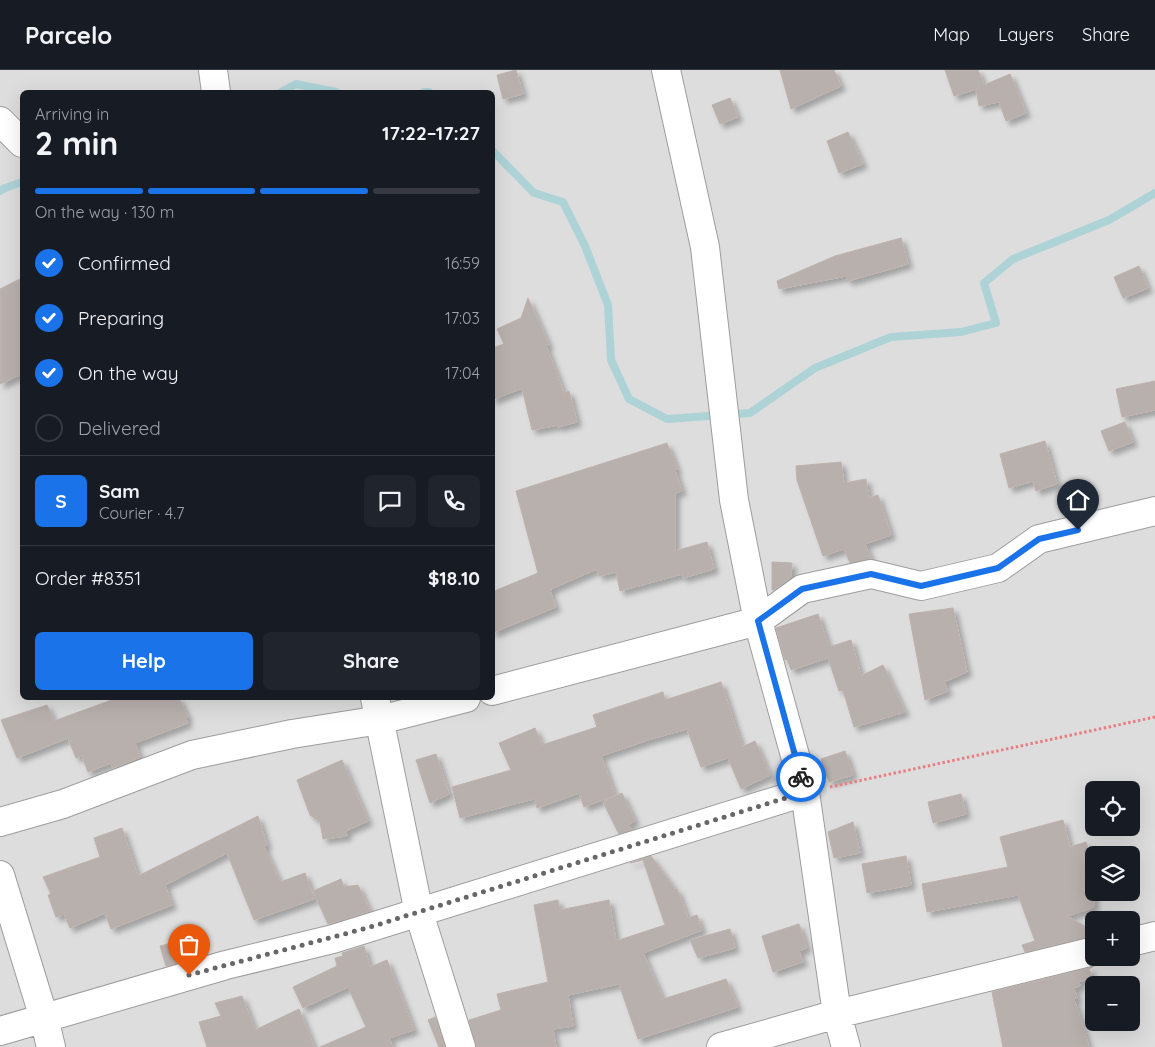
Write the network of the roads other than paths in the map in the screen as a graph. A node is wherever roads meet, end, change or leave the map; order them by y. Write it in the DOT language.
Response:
graph roads {
  1 [pos="213,70"];
  2 [pos="666,70"];
  3 [pos="216,90"];
  4 [pos="0,121"];
  5 [pos="20,141"];
  6 [pos="1155,511"];
  7 [pos="758,621"];
  8 [pos="495,690"];
  9 [pos="450,700"];
  10 [pos="378,709"];
  11 [pos="805,792"];
  12 [pos="0,822"];
  13 [pos="0,875"];
  14 [pos="419,913"];
  15 [pos="1155,936"];
  16 [pos="1140,940"];
  17 [pos="1085,953"];
  18 [pos="838,1014"];
  19 [pos="44,1018"];
  20 [pos="0,1031"];
  21 [pos="51,1047"];
  22 [pos="461,1047"];
  23 [pos="721,1047"];
  24 [pos="846,1047"];
  1 -- 3 [label="street"];
  2 -- 7 [label="street"];
  4 -- 5 [label="street"];
  6 -- 7 [label="street"];
  7 -- 8 [label="street"];
  7 -- 11 [label="street"];
  9 -- 10 [label="street"];
  10 -- 12 [label="street"];
  10 -- 14 [label="street"];
  11 -- 14 [label="street"];
  11 -- 18 [label="street"];
  13 -- 19 [label="street"];
  14 -- 19 [label="street"];
  14 -- 22 [label="street"];
  15 -- 16 [label="street"];
  17 -- 18 [label="street"];
  18 -- 23 [label="street"];
  18 -- 24 [label="street"];
  19 -- 20 [label="street"];
  19 -- 21 [label="street"];
}
